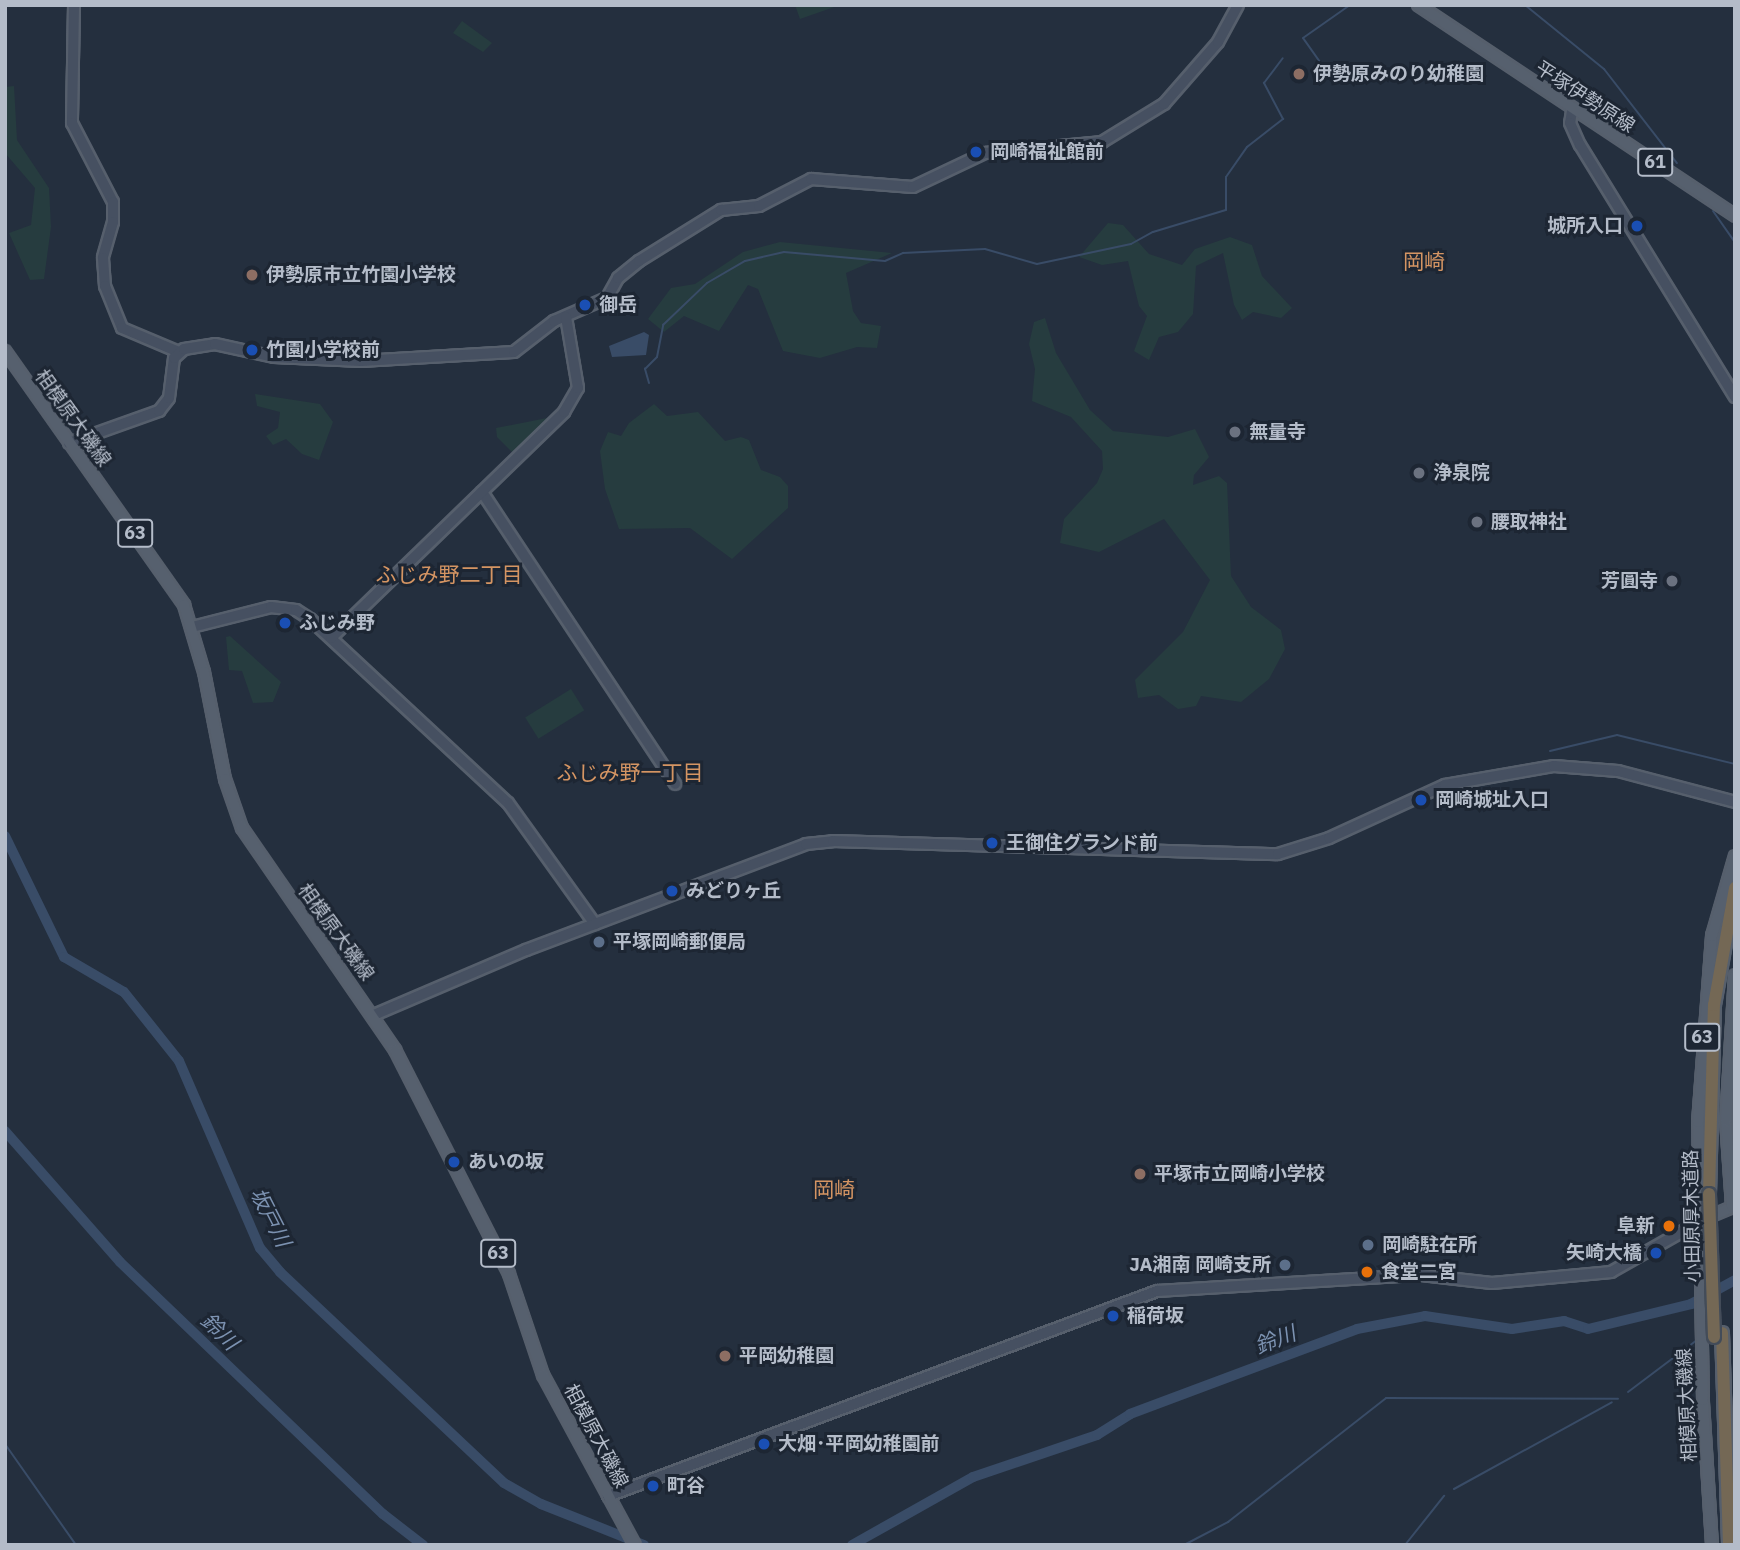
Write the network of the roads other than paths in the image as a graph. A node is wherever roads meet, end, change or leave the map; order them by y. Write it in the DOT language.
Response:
graph roads {
  1 [pos="74,5"];
  2 [pos="1238,5"];
  3 [pos="1418,5"];
  4 [pos="1572,111"];
  5 [pos="1735,216"];
  6 [pos="566,317"];
  7 [pos="5,351"];
  8 [pos="178,352"];
  9 [pos="1735,397"];
  10 [pos="69,443"];
  11 [pos="482,492"];
  12 [pos="192,627"];
  13 [pos="331,638"];
  14 [pos="675,784"];
  15 [pos="1735,802"];
  16 [pos="1735,856"];
  17 [pos="1735,888"];
  18 [pos="1735,921"];
  19 [pos="595,924"];
  20 [pos="1735,975"];
  21 [pos="374,1015"];
  22 [pos="1713,1193"];
  23 [pos="1733,1206"];
  24 [pos="1699,1222"];
  25 [pos="1718,1335"];
  26 [pos="608,1496"];
  27 [pos="635,1545"];
  28 [pos="1712,1545"];
  29 [pos="1721,1545"];
  30 [pos="1729,1545"];
  1 -- 8 [label="street"];
  2 -- 6 [label="street"];
  3 -- 4 [label="main road, 平塚伊勢原線 / 61"];
  4 -- 5 [label="main road, 平塚伊勢原線 / 61"];
  4 -- 9 [label="street"];
  6 -- 8 [label="street"];
  6 -- 11 [label="street"];
  7 -- 10 [label="main road, 相模原大磯線 / 63"];
  8 -- 10 [label="street"];
  10 -- 12 [label="main road, 相模原大磯線 / 63"];
  11 -- 13 [label="street"];
  11 -- 14 [label="street"];
  12 -- 13 [label="street"];
  12 -- 21 [label="main road, 相模原大磯線 / 63"];
  13 -- 19 [label="street"];
  15 -- 19 [label="street"];
  16 -- 24 [label="main road, 63"];
  17 -- 22 [label="highway, 小田原厚木道路"];
  18 -- 22 [label="highway, 小田原厚木道路"];
  19 -- 21 [label="street"];
  20 -- 23 [label="main road, 63"];
  21 -- 26 [label="main road, 相模原大磯線 / 63"];
  22 -- 25 [label="highway, 小田原厚木道路"];
  23 -- 24 [label="main road, 63"];
  24 -- 26 [label="street"];
  24 -- 28 [label="main road, 相模原大磯線 / 63"];
  25 -- 29 [label="highway, 小田原厚木道路"];
  25 -- 30 [label="highway, 小田原厚木道路"];
  26 -- 27 [label="main road, 相模原大磯線 / 63"];
}
